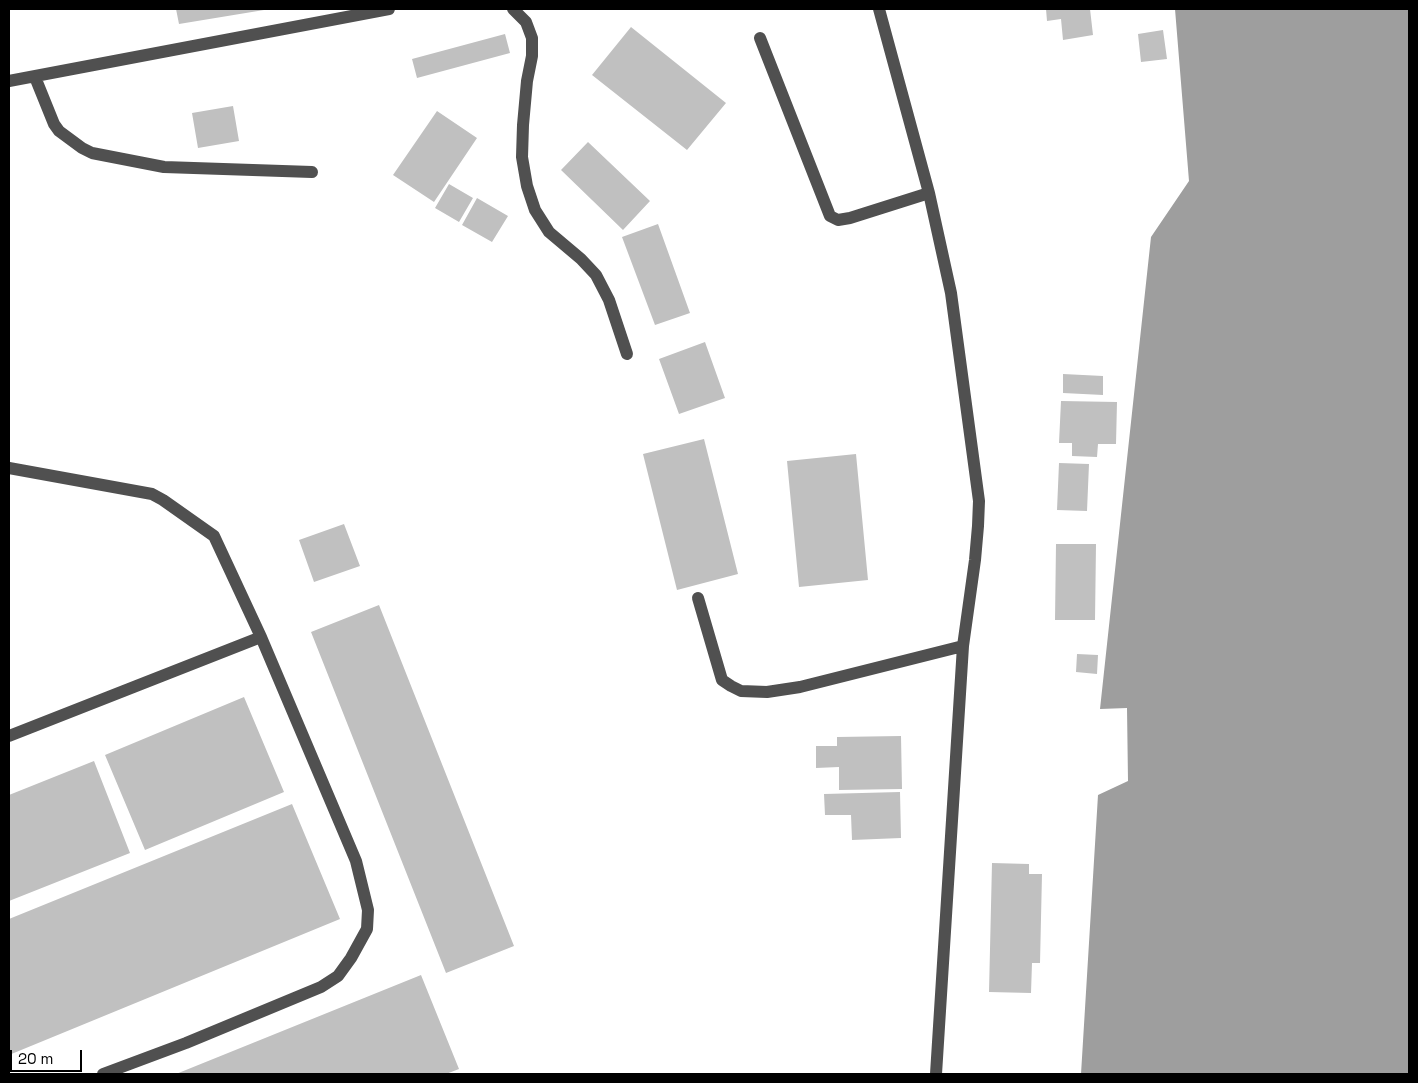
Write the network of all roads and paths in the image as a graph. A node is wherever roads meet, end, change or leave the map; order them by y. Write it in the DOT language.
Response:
graph roads {
  1 [pos="389,9"];
  2 [pos="513,9"];
  3 [pos="879,9"];
  4 [pos="760,38"];
  5 [pos="35,77"];
  6 [pos="9,81"];
  7 [pos="312,172"];
  8 [pos="929,193"];
  9 [pos="627,354"];
  10 [pos="9,468"];
  11 [pos="698,598"];
  12 [pos="262,637"];
  13 [pos="962,646"];
  14 [pos="9,736"];
  15 [pos="103,1074"];
  16 [pos="936,1074"];
  1 -- 5 [label="lane"];
  2 -- 9 [label="lane"];
  3 -- 8 [label="lane"];
  4 -- 8 [label="lane"];
  5 -- 6 [label="lane"];
  5 -- 7 [label="lane"];
  8 -- 13 [label="lane"];
  10 -- 12 [label="lane"];
  11 -- 13 [label="lane"];
  12 -- 14 [label="lane"];
  12 -- 15 [label="lane"];
  13 -- 16 [label="lane"];
}
